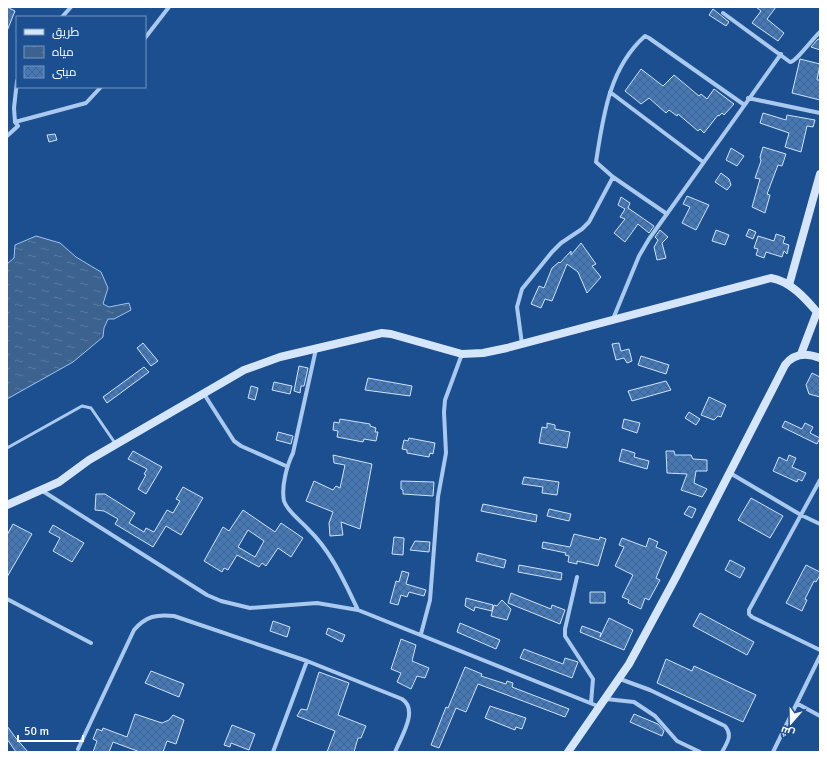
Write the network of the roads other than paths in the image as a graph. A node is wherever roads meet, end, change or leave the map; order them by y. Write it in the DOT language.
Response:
graph roads {
  1 [pos="71,7"];
  2 [pos="169,7"];
  3 [pos="723,13"];
  4 [pos="63,16"];
  5 [pos="820,32"];
  6 [pos="146,37"];
  7 [pos="781,54"];
  8 [pos="16,88"];
  9 [pos="100,88"];
  10 [pos="610,92"];
  11 [pos="748,98"];
  12 [pos="743,104"];
  13 [pos="820,113"];
  14 [pos="15,122"];
  15 [pos="7,136"];
  16 [pos="703,162"];
  17 [pos="820,174"];
  18 [pos="613,177"];
  19 [pos="667,214"];
  20 [pos="789,285"];
  21 [pos="819,309"];
  22 [pos="613,320"];
  23 [pos="522,344"];
  24 [pos="316,349"];
  25 [pos="462,354"];
  26 [pos="801,354"];
  27 [pos="820,358"];
  28 [pos="204,394"];
  29 [pos="116,444"];
  30 [pos="7,448"];
  31 [pos="286,466"];
  32 [pos="729,473"];
  33 [pos="820,480"];
  34 [pos="41,490"];
  35 [pos="7,505"];
  36 [pos="801,515"];
  37 [pos="820,524"];
  38 [pos="577,577"];
  39 [pos="7,600"];
  40 [pos="358,610"];
  41 [pos="422,634"];
  42 [pos="90,643"];
  43 [pos="820,650"];
  44 [pos="820,656"];
  45 [pos="307,661"];
  46 [pos="620,678"];
  47 [pos="606,699"];
  48 [pos="591,703"];
  49 [pos="798,704"];
  50 [pos="601,707"];
  51 [pos="820,716"];
  52 [pos="78,749"];
  53 [pos="273,752"];
  54 [pos="395,752"];
  55 [pos="568,752"];
  56 [pos="700,752"];
  57 [pos="722,752"];
  58 [pos="773,752"];
  1 -- 4 [label="street"];
  2 -- 6 [label="street"];
  3 -- 7 [label="street"];
  5 -- 7 [label="street"];
  7 -- 11 [label="street"];
  8 -- 14 [label="street"];
  9 -- 14 [label="street"];
  10 -- 12 [label="street"];
  10 -- 16 [label="street"];
  10 -- 18 [label="street"];
  11 -- 12 [label="street"];
  11 -- 13 [label="street"];
  12 -- 16 [label="street"];
  14 -- 15 [label="street"];
  16 -- 19 [label="street"];
  17 -- 20 [label="street"];
  18 -- 19 [label="street"];
  18 -- 23 [label="street"];
  19 -- 22 [label="street"];
  20 -- 21 [label="street"];
  20 -- 22 [label="street"];
  21 -- 26 [label="street"];
  22 -- 23 [label="street"];
  23 -- 25 [label="street"];
  24 -- 25 [label="street"];
  24 -- 28 [label="street"];
  24 -- 31 [label="street"];
  25 -- 41 [label="street"];
  26 -- 27 [label="street"];
  26 -- 32 [label="street"];
  28 -- 29 [label="street"];
  28 -- 31 [label="street"];
  29 -- 30 [label="lane"];
  29 -- 34 [label="street"];
  31 -- 40 [label="street"];
  32 -- 36 [label="street"];
  32 -- 46 [label="street"];
  33 -- 36 [label="street"];
  34 -- 35 [label="street"];
  34 -- 40 [label="street"];
  36 -- 37 [label="street"];
  36 -- 43 [label="street"];
  38 -- 48 [label="street"];
  39 -- 42 [label="street"];
  40 -- 41 [label="street"];
  41 -- 48 [label="street"];
  44 -- 49 [label="street"];
  45 -- 52 [label="street"];
  45 -- 53 [label="street"];
  45 -- 54 [label="street"];
  46 -- 47 [label="street"];
  46 -- 57 [label="street"];
  47 -- 50 [label="street"];
  47 -- 56 [label="street"];
  48 -- 50 [label="street"];
  49 -- 51 [label="street"];
  49 -- 58 [label="street"];
  50 -- 55 [label="street"];
}
